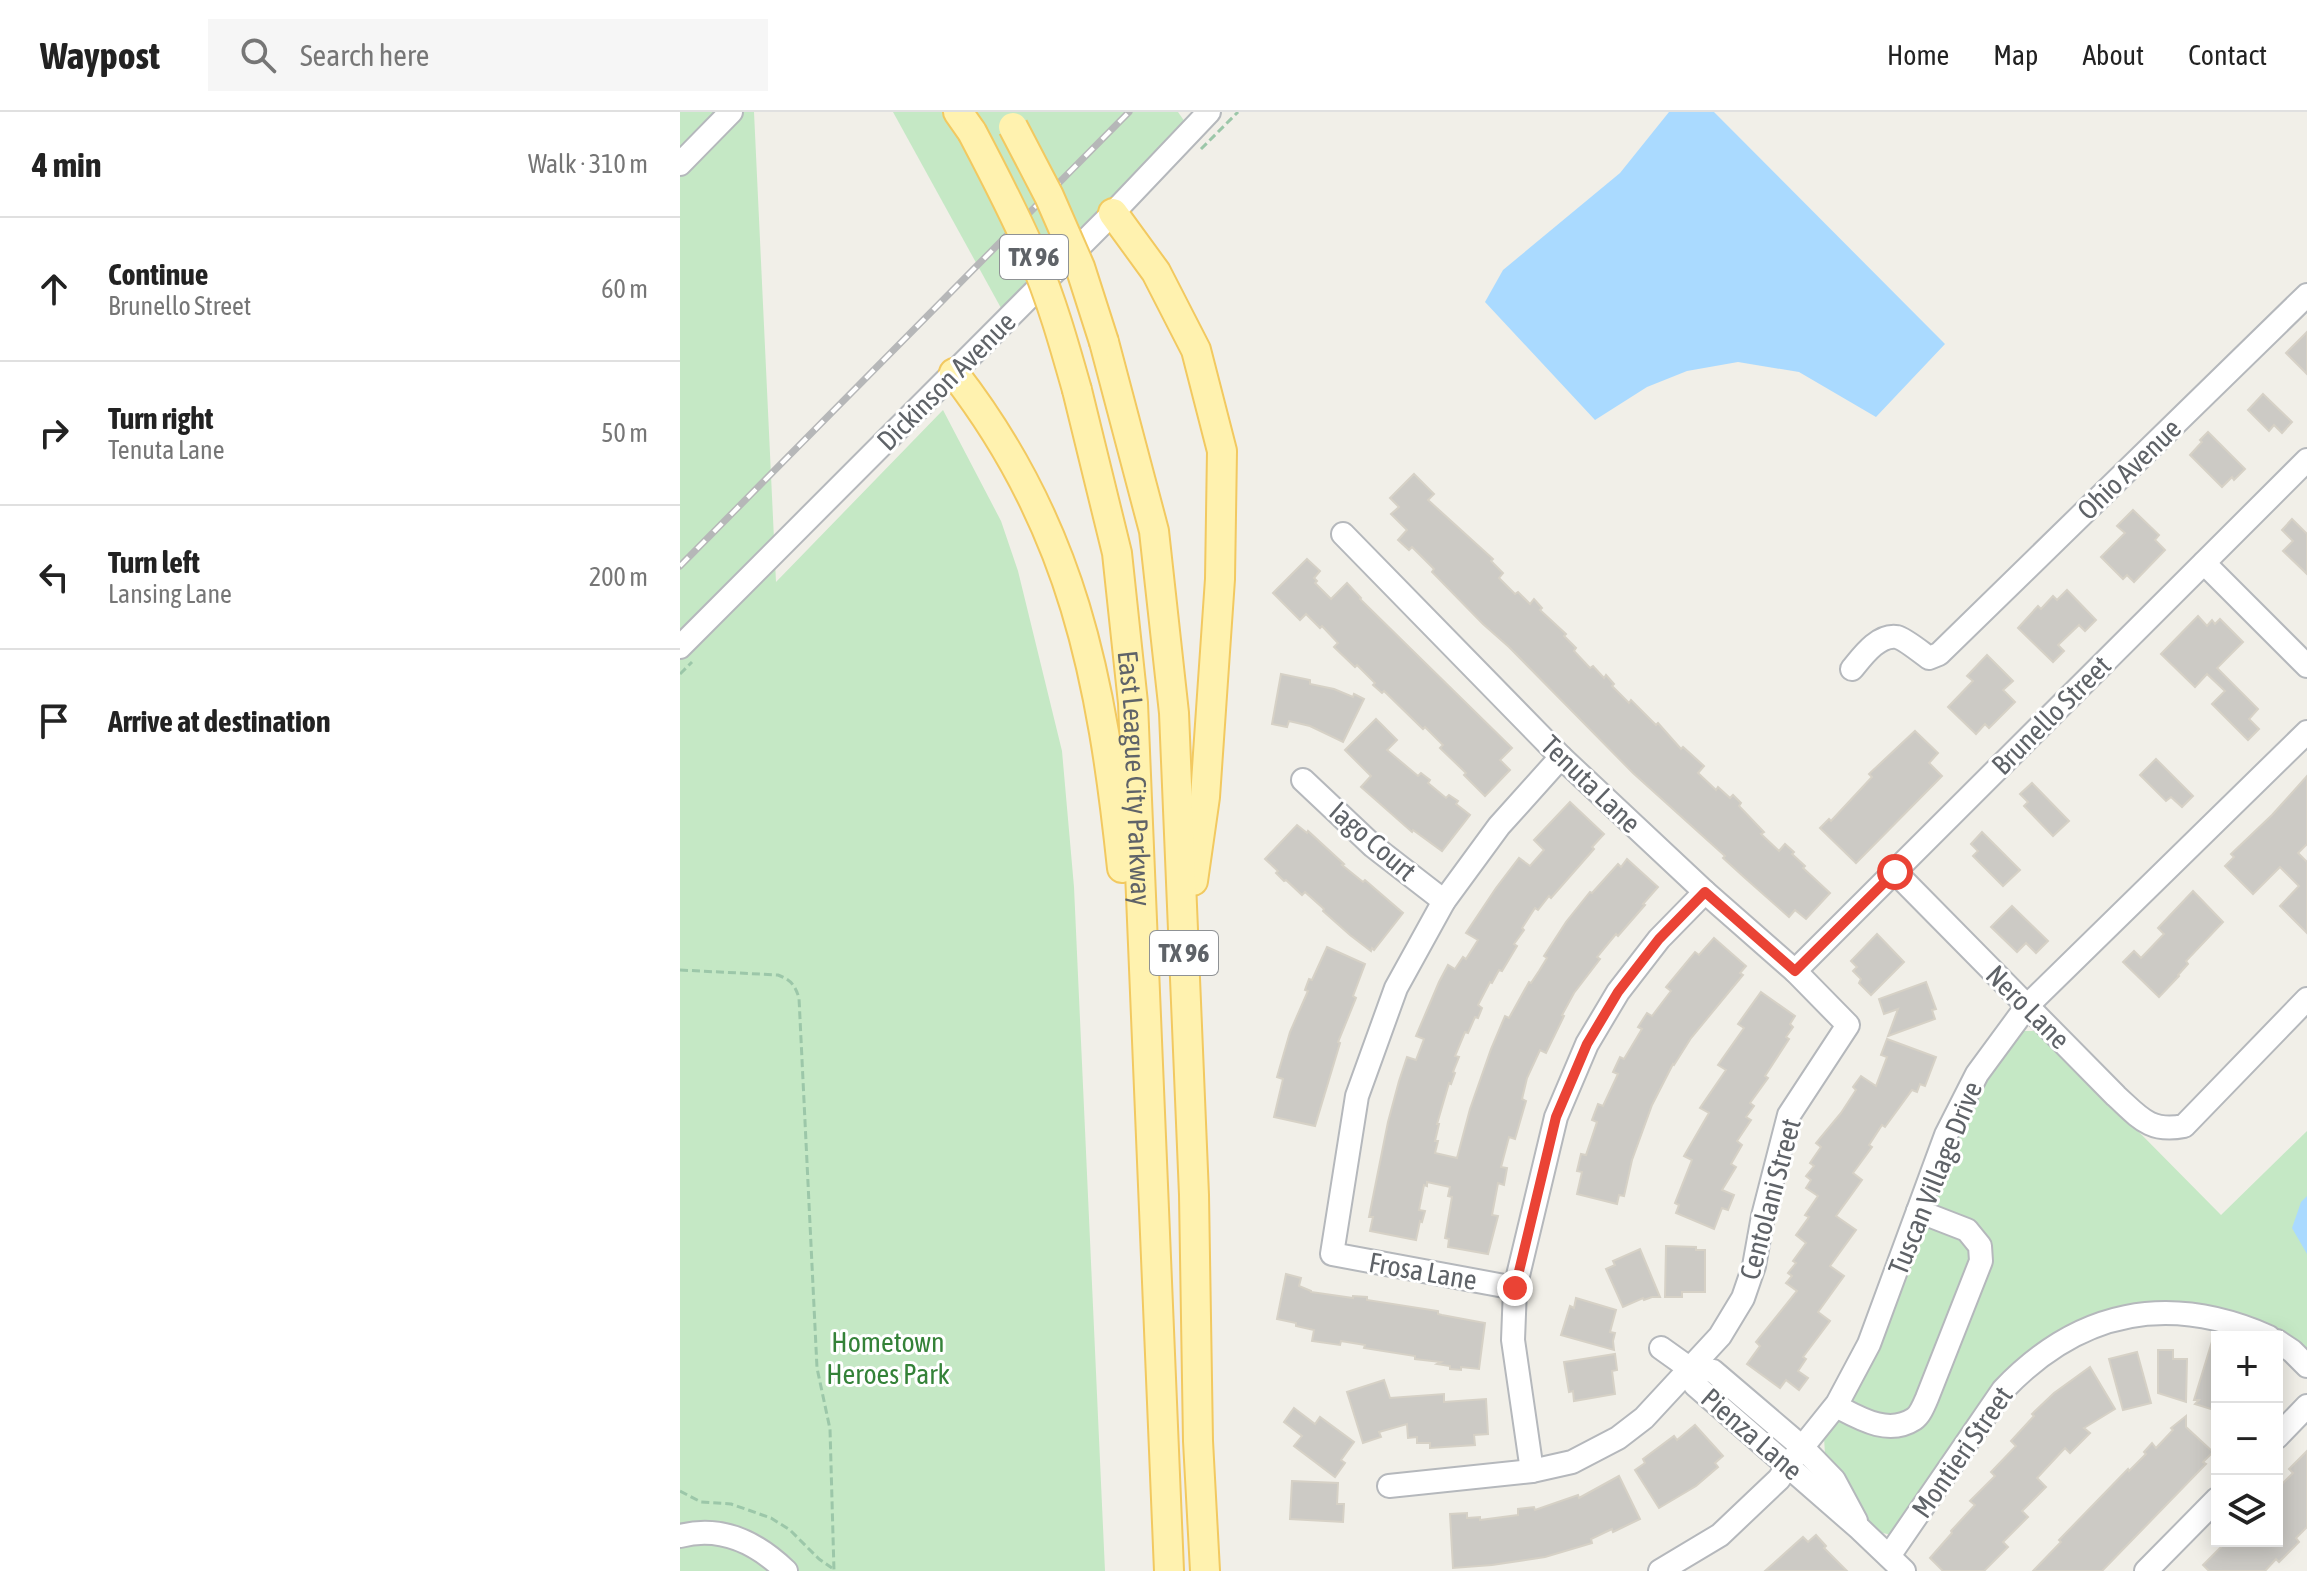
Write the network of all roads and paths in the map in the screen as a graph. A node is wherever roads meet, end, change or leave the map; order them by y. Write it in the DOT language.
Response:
graph roads {
  1 [pos="731,112"];
  2 [pos="1209,112"];
  3 [pos="1008,119"];
  4 [pos="965,122"];
  5 [pos="680,164"];
  6 [pos="1113,213"];
  7 [pos="2307,295"];
  8 [pos="954,373"];
  9 [pos="2307,460"];
  10 [pos="1343,534"];
  11 [pos="2204,563"];
  12 [pos="680,647"];
  13 [pos="2307,666"];
  14 [pos="1852,669"];
  15 [pos="2307,732"];
  16 [pos="1561,757"];
  17 [pos="1303,780"];
  18 [pos="1895,872"];
  19 [pos="1705,892"];
  20 [pos="1444,901"];
  21 [pos="1184,949"];
  22 [pos="680,970"];
  23 [pos="1795,971"];
  24 [pos="2307,999"];
  25 [pos="2027,1006"];
  26 [pos="1848,1025"];
  27 [pos="1918,1211"];
  28 [pos="1154,1223"];
  29 [pos="1515,1288"];
  30 [pos="2252,1331"];
  31 [pos="2283,1345"];
  32 [pos="1661,1348"];
  33 [pos="2307,1366"];
  34 [pos="1689,1368"];
  35 [pos="1836,1406"];
  36 [pos="2307,1406"];
  37 [pos="2283,1431"];
  38 [pos="1802,1447"];
  39 [pos="1788,1465"];
  40 [pos="1532,1471"];
  41 [pos="1389,1486"];
  42 [pos="680,1491"];
  43 [pos="2211,1505"];
  44 [pos="1860,1529"];
  45 [pos="680,1536"];
  46 [pos="1896,1563"];
  47 [pos="834,1570"];
  48 [pos="786,1571"];
  49 [pos="1169,1571"];
  50 [pos="1205,1571"];
  51 [pos="1660,1571"];
  52 [pos="2146,1571"];
  1 -- 5 [label="street"];
  2 -- 6 [label="street, Dickinson Avenue"];
  3 -- 21 [label="main road, East League City Parkway / TX 96, bridge"];
  4 -- 28 [label="main road, East League City Parkway / TX 96, bridge"];
  6 -- 8 [label="street, Dickinson Avenue"];
  6 -- 21 [label="main road"];
  7 -- 14 [label="street, Ohio Avenue"];
  8 -- 12 [label="street, Dickinson Avenue"];
  8 -- 28 [label="main road"];
  9 -- 11 [label="street, Brunello Street"];
  10 -- 16 [label="street, Tenuta Lane"];
  11 -- 13 [label="street"];
  11 -- 18 [label="street, Brunello Street"];
  15 -- 25 [label="street, Tuscan Village Drive"];
  16 -- 19 [label="street, Tenuta Lane"];
  16 -- 20 [label="street"];
  17 -- 20 [label="street, Iago Court"];
  18 -- 23 [label="street, Brunello Street"];
  18 -- 25 [label="street, Nero Lane"];
  19 -- 23 [label="street, Tenuta Lane"];
  19 -- 29 [label="street"];
  20 -- 29 [label="street, Frosa Lane"];
  21 -- 50 [label="main road, East League City Parkway / TX 96"];
  22 -- 47 [label="path"];
  23 -- 26 [label="street, Tenuta Lane"];
  24 -- 25 [label="street, Nero Lane"];
  25 -- 27 [label="street, Tuscan Village Drive"];
  26 -- 34 [label="street, Centolani Street"];
  27 -- 35 [label="street, Tuscan Village Drive"];
  27 -- 35 [label="street"];
  28 -- 49 [label="main road, East League City Parkway / TX 96"];
  29 -- 40 [label="street"];
  30 -- 46 [label="street, Montieri Street"];
  31 -- 33 [label="street"];
  32 -- 34 [label="street"];
  34 -- 38 [label="street, Pienza Lane"];
  34 -- 39 [label="street, Pienza Lane"];
  34 -- 40 [label="street, Centolani Street"];
  35 -- 38 [label="street, Tuscan Village Drive"];
  36 -- 37 [label="street"];
  38 -- 39 [label="street, Tuscan Village Drive"];
  38 -- 44 [label="street, Pienza Lane"];
  39 -- 44 [label="street, Pienza Lane"];
  39 -- 51 [label="street, Tuscan Village Drive"];
  40 -- 41 [label="street, Centolani Street"];
  42 -- 47 [label="path"];
  43 -- 52 [label="street"];
  44 -- 46 [label="street, Pienza Lane"];
  45 -- 48 [label="street"];
}
